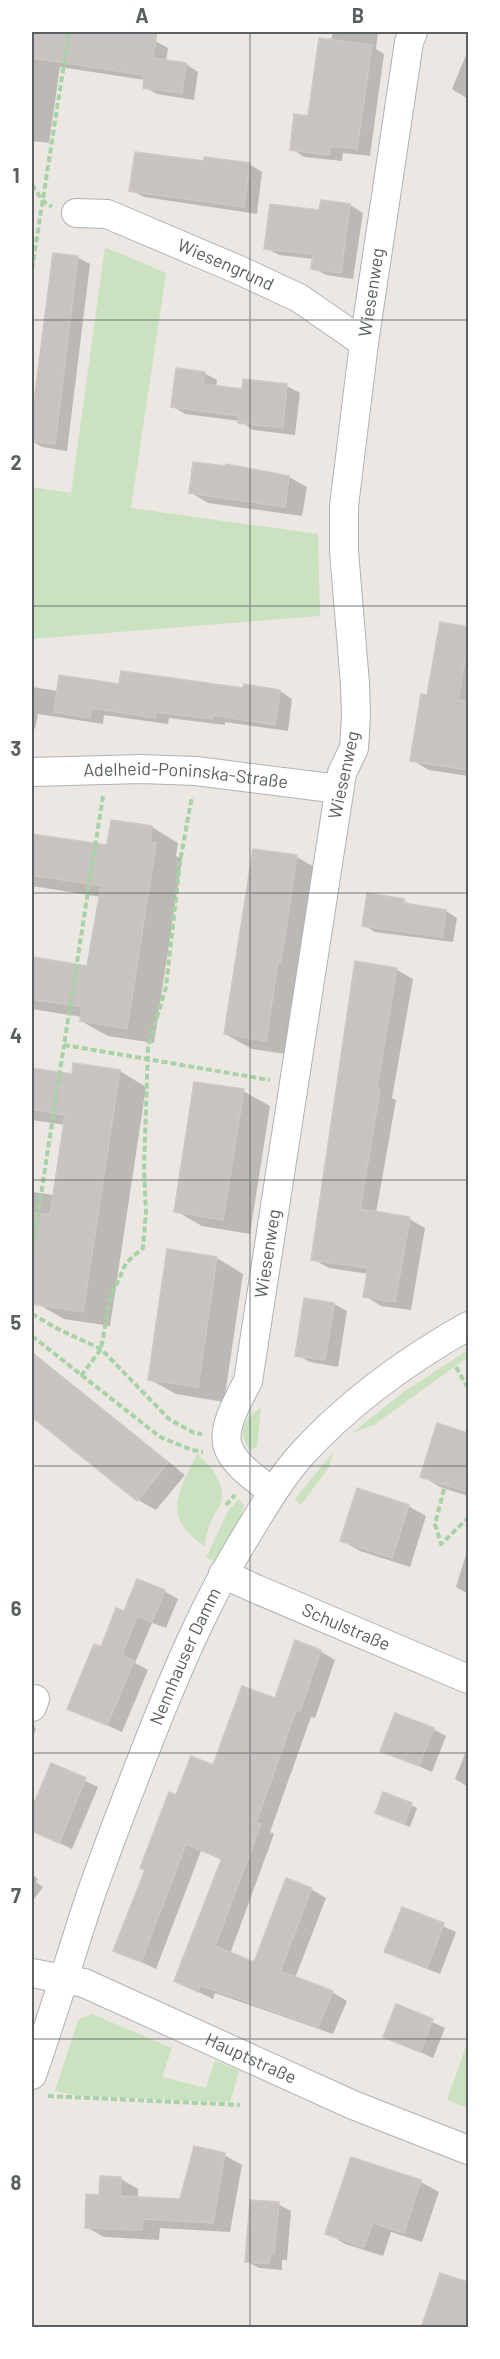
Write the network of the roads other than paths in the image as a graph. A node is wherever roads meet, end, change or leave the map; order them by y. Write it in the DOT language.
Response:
graph roads {
  1 [pos="413,32"];
  2 [pos="76,213"];
  3 [pos="364,343"];
  4 [pos="32,772"];
  5 [pos="339,789"];
  6 [pos="468,1326"];
  7 [pos="273,1492"];
  8 [pos="223,1574"];
  9 [pos="468,1679"];
  10 [pos="32,1973"];
  11 [pos="64,1978"];
  12 [pos="39,2086"];
  13 [pos="468,2150"];
  1 -- 3 [label="street, Wiesenweg"];
  2 -- 3 [label="street, Wiesengrund"];
  3 -- 5 [label="street, Wiesenweg"];
  4 -- 5 [label="street, Adelheid-Poninska-Straße"];
  5 -- 7 [label="street, Wiesenweg"];
  6 -- 7 [label="street, Nennhauser Damm"];
  7 -- 8 [label="street, Nennhauser Damm"];
  8 -- 9 [label="street, Schulstraße"];
  8 -- 11 [label="street, Nennhauser Damm"];
  10 -- 11 [label="street, Hauptstraße"];
  11 -- 12 [label="street, Nennhauser Damm"];
  11 -- 13 [label="street, Hauptstraße"];
}
